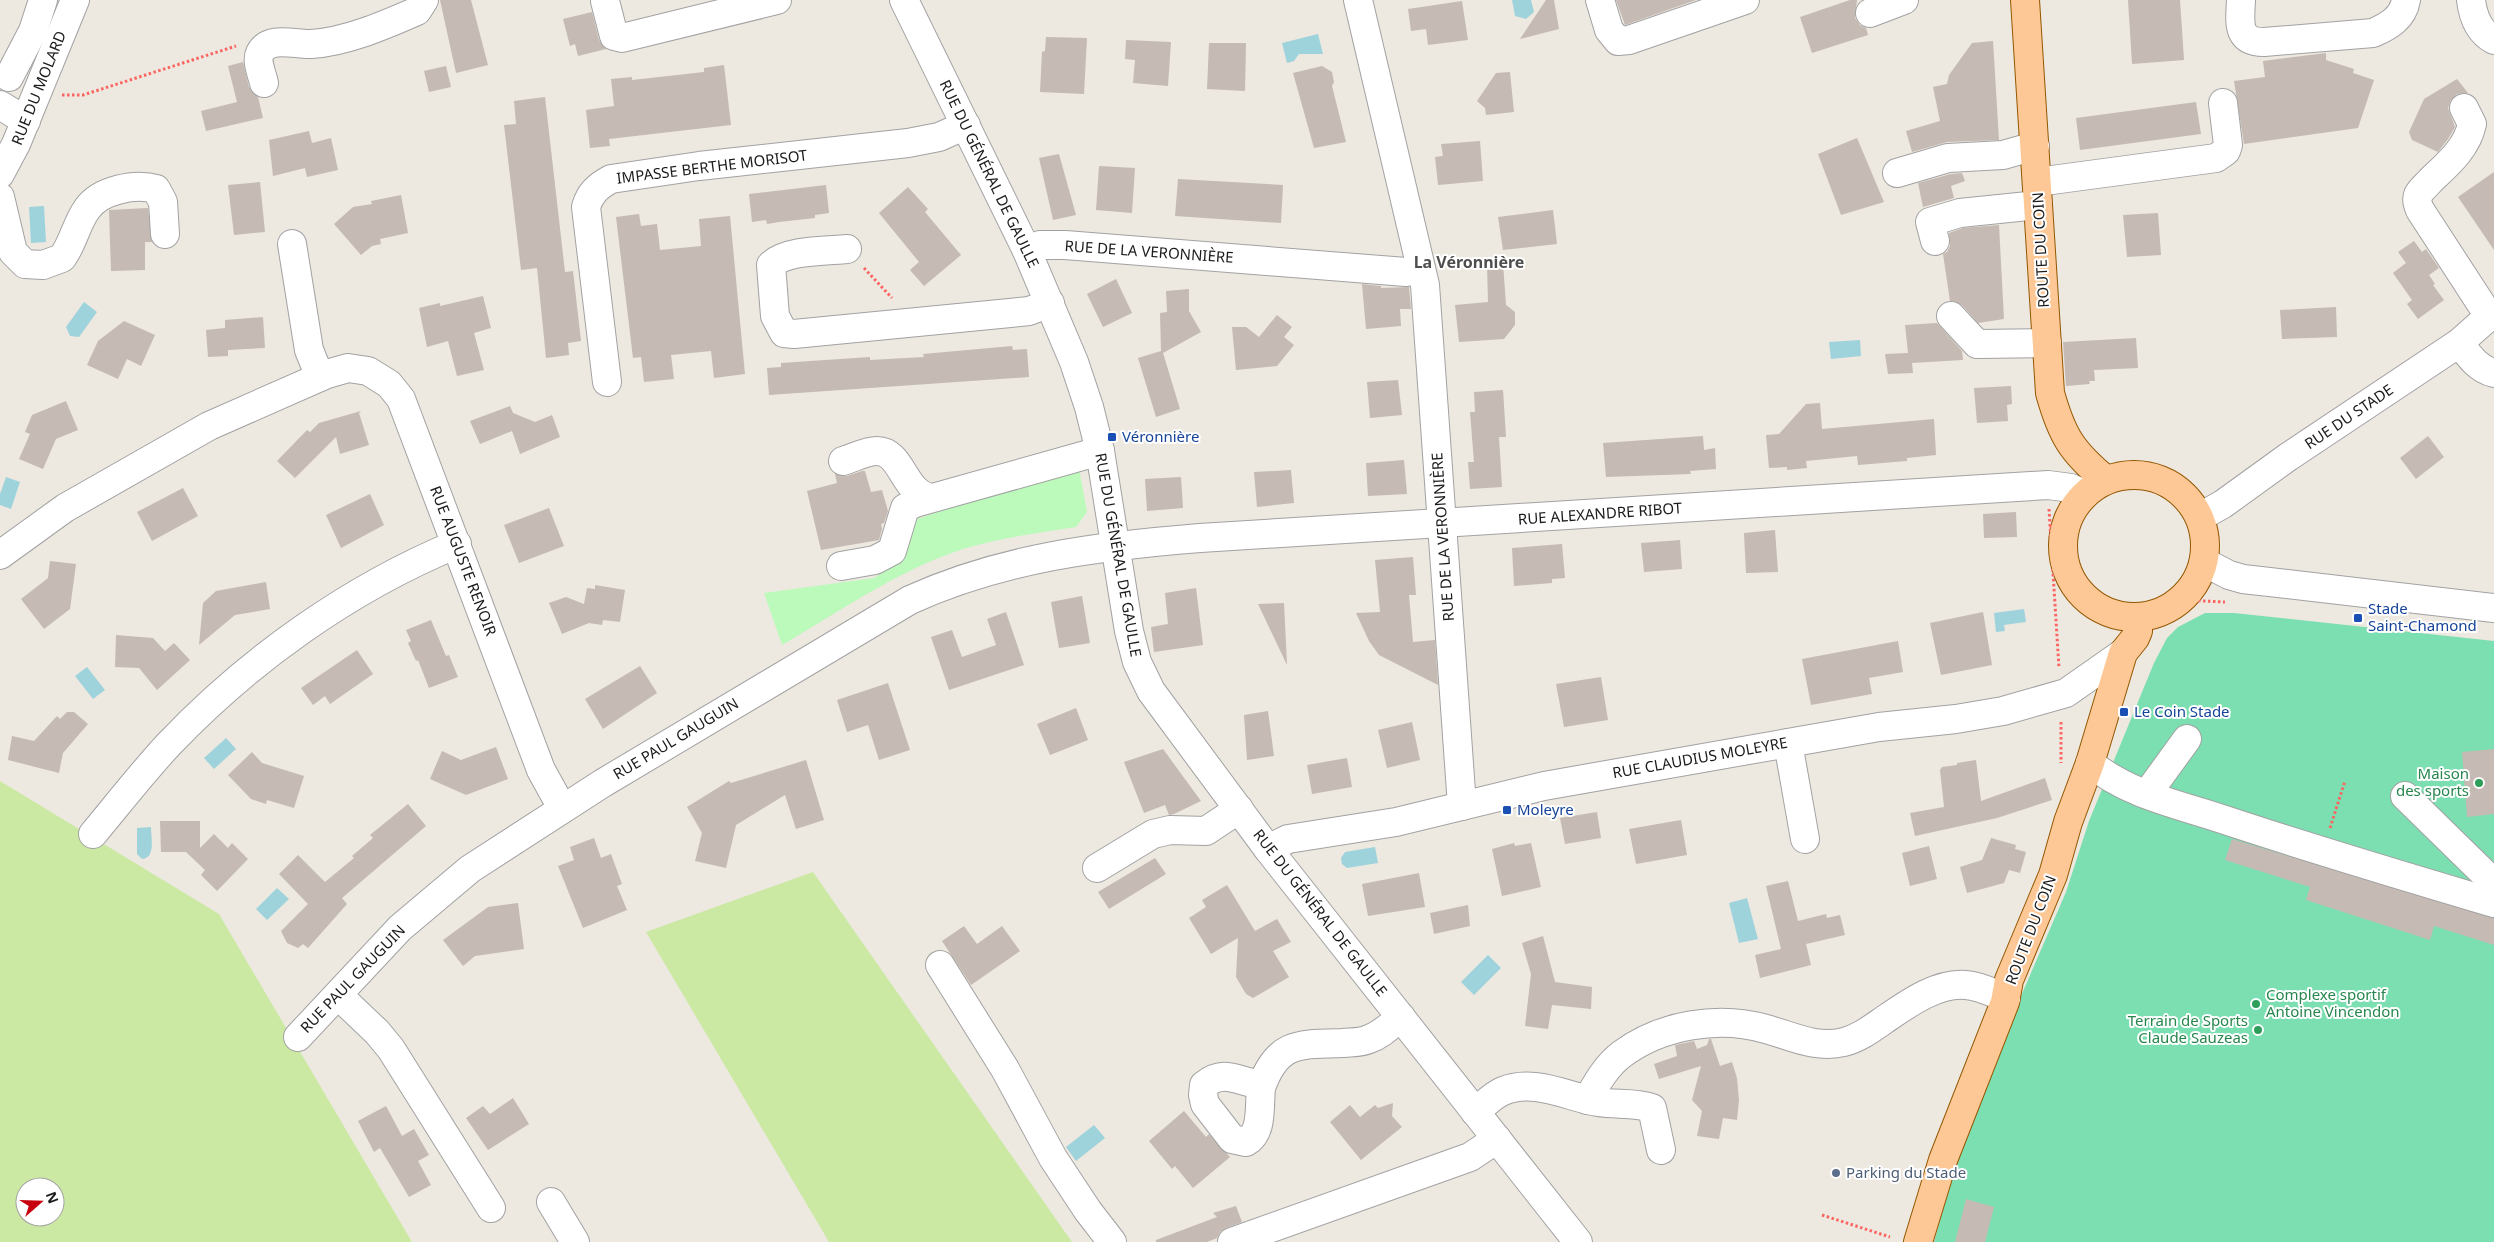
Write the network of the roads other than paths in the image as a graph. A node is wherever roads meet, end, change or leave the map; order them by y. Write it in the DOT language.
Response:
graph roads {
  1 [pos="43,0"];
  2 [pos="75,0"];
  3 [pos="424,0"];
  4 [pos="777,0"];
  5 [pos="906,0"];
  6 [pos="1358,0"];
  7 [pos="1600,0"];
  8 [pos="1744,0"];
  9 [pos="1904,0"];
  10 [pos="2026,0"];
  11 [pos="2241,0"];
  12 [pos="2406,0"];
  13 [pos="2471,0"];
  14 [pos="605,1"];
  15 [pos="1870,13"];
  16 [pos="2494,40"];
  17 [pos="4,75"];
  18 [pos="264,83"];
  19 [pos="43,90"];
  20 [pos="2223,103"];
  21 [pos="0,106"];
  22 [pos="2464,108"];
  23 [pos="26,121"];
  24 [pos="966,125"];
  25 [pos="2035,146"];
  26 [pos="1897,173"];
  27 [pos="0,174"];
  28 [pos="2038,194"];
  29 [pos="0,196"];
  30 [pos="165,234"];
  31 [pos="1935,241"];
  32 [pos="292,244"];
  33 [pos="847,249"];
  34 [pos="1027,251"];
  35 [pos="1422,269"];
  36 [pos="1050,303"];
  37 [pos="2492,314"];
  38 [pos="1951,316"];
  39 [pos="2047,343"];
  40 [pos="2460,343"];
  41 [pos="2494,373"];
  42 [pos="320,377"];
  43 [pos="607,382"];
  44 [pos="1100,451"];
  45 [pos="843,461"];
  46 [pos="2095,487"];
  47 [pos="930,498"];
  48 [pos="2200,517"];
  49 [pos="1442,524"];
  50 [pos="457,544"];
  51 [pos="1115,546"];
  52 [pos="0,555"];
  53 [pos="2204,562"];
  54 [pos="841,566"];
  55 [pos="2494,608"];
  56 [pos="2138,618"];
  57 [pos="2123,653"];
  58 [pos="2187,739"];
  59 [pos="1788,743"];
  60 [pos="2090,763"];
  61 [pos="2147,794"];
  62 [pos="2405,796"];
  63 [pos="1462,806"];
  64 [pos="562,808"];
  65 [pos="1238,809"];
  66 [pos="93,834"];
  67 [pos="1805,839"];
  68 [pos="1268,849"];
  69 [pos="1097,868"];
  70 [pos="2494,883"];
  71 [pos="2494,903"];
  72 [pos="940,964"];
  73 [pos="338,995"];
  74 [pos="2006,998"];
  75 [pos="1401,1017"];
  76 [pos="298,1037"];
  77 [pos="1262,1084"];
  78 [pos="1587,1100"];
  79 [pos="1475,1112"];
  80 [pos="1497,1139"];
  81 [pos="1661,1150"];
  82 [pos="551,1202"];
  83 [pos="491,1208"];
  84 [pos="575,1242"];
  85 [pos="1112,1242"];
  86 [pos="1232,1242"];
  87 [pos="1578,1242"];
  88 [pos="1918,1242"];
  1 -- 17 [label="street"];
  2 -- 19 [label="street, RUE DU MOLARD"];
  3 -- 18 [label="street"];
  4 -- 14 [label="street"];
  5 -- 24 [label="street, RUE DU GÉNÉRAL DE GAULLE"];
  6 -- 35 [label="street, RUE DE LA VERONNIÈRE"];
  7 -- 8 [label="street"];
  9 -- 15 [label="street"];
  10 -- 25 [label="main road, ROUTE DU COIN"];
  11 -- 12 [label="street"];
  13 -- 16 [label="street"];
  17 -- 19 [label="street"];
  19 -- 23 [label="street, RUE DU MOLARD"];
  20 -- 28 [label="street"];
  21 -- 23 [label="street"];
  22 -- 37 [label="street"];
  23 -- 27 [label="street, RUE DU MOLARD"];
  24 -- 34 [label="street, RUE DU GÉNÉRAL DE GAULLE"];
  24 -- 43 [label="street, IMPASSE BERTHE MORISOT"];
  25 -- 26 [label="street"];
  25 -- 28 [label="main road, ROUTE DU COIN"];
  28 -- 31 [label="street"];
  28 -- 39 [label="main road, ROUTE DU COIN"];
  29 -- 30 [label="street"];
  32 -- 42 [label="street"];
  33 -- 36 [label="street"];
  34 -- 35 [label="street, RUE DE LA VERONNIÈRE"];
  34 -- 36 [label="street, RUE DU GÉNÉRAL DE GAULLE"];
  35 -- 49 [label="street, RUE DE LA VERONNIÈRE"];
  36 -- 44 [label="street, RUE DU GÉNÉRAL DE GAULLE"];
  37 -- 40 [label="street, RUE DU STADE"];
  38 -- 39 [label="street"];
  39 -- 46 [label="main road, ROUTE DU COIN"];
  40 -- 41 [label="street"];
  40 -- 48 [label="street, RUE DU STADE"];
  42 -- 50 [label="street, RUE AUGUSTE RENOIR"];
  42 -- 52 [label="street, RUE AUGUSTE RENOIR"];
  44 -- 47 [label="street"];
  44 -- 51 [label="street, RUE DU GÉNÉRAL DE GAULLE"];
  45 -- 47 [label="street"];
  46 -- 48 [label="main road"];
  46 -- 49 [label="street, RUE ALEXANDRE RIBOT"];
  46 -- 56 [label="main road"];
  47 -- 54 [label="street"];
  48 -- 53 [label="main road"];
  49 -- 51 [label="street, RUE ALEXANDRE RIBOT"];
  49 -- 63 [label="street, RUE DE LA VERONNIÈRE"];
  50 -- 64 [label="street, RUE AUGUSTE RENOIR"];
  50 -- 66 [label="street"];
  51 -- 64 [label="street, RUE PAUL GAUGUIN"];
  51 -- 65 [label="street, RUE DU GÉNÉRAL DE GAULLE"];
  53 -- 55 [label="street"];
  53 -- 56 [label="main road"];
  56 -- 57 [label="main road, ROUTE DU COIN"];
  57 -- 59 [label="street, RUE CLAUDIUS MOLEYRE"];
  57 -- 60 [label="main road, ROUTE DU COIN"];
  58 -- 61 [label="street"];
  59 -- 63 [label="street, RUE CLAUDIUS MOLEYRE"];
  59 -- 67 [label="street"];
  60 -- 61 [label="street"];
  60 -- 74 [label="main road, ROUTE DU COIN"];
  61 -- 71 [label="street"];
  62 -- 70 [label="street"];
  63 -- 68 [label="street, RUE CLAUDIUS MOLEYRE"];
  64 -- 73 [label="street, RUE PAUL GAUGUIN"];
  65 -- 68 [label="street, RUE DU GÉNÉRAL DE GAULLE"];
  65 -- 69 [label="street"];
  68 -- 75 [label="street, RUE DU GÉNÉRAL DE GAULLE"];
  72 -- 85 [label="street"];
  73 -- 76 [label="street, RUE PAUL GAUGUIN"];
  73 -- 83 [label="street"];
  74 -- 78 [label="street"];
  74 -- 88 [label="main road, ROUTE DU COIN"];
  75 -- 77 [label="street"];
  75 -- 79 [label="street, RUE DU GÉNÉRAL DE GAULLE"];
  78 -- 79 [label="street"];
  78 -- 81 [label="street"];
  79 -- 80 [label="street, RUE DU GÉNÉRAL DE GAULLE"];
  80 -- 86 [label="street"];
  80 -- 87 [label="street, RUE DU GÉNÉRAL DE GAULLE"];
  82 -- 84 [label="street"];
}
